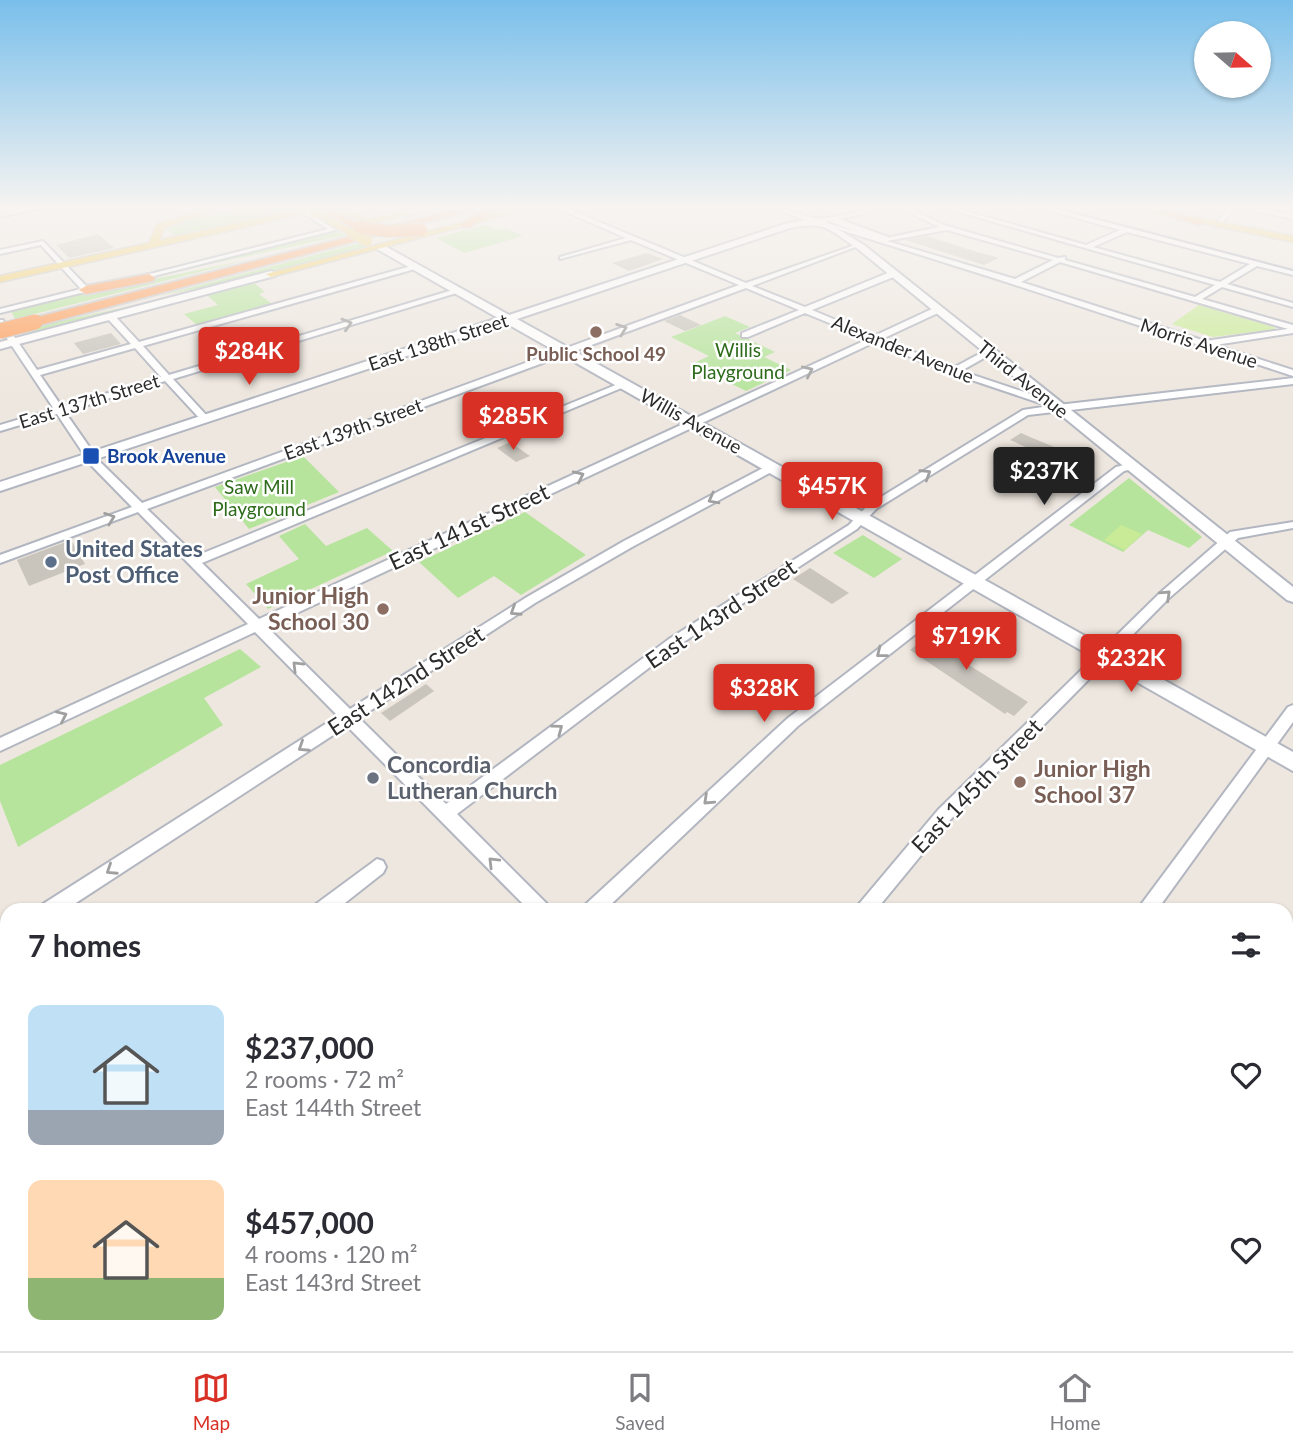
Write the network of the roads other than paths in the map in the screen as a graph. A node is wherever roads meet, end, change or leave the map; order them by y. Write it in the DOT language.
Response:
graph roads {
  1 [pos="32,272"];
  2 [pos="70,272"];
  3 [pos="167,272"];
  4 [pos="204,272"];
  5 [pos="223,272"];
  6 [pos="279,272"];
  7 [pos="400,272"];
  8 [pos="427,272"];
  9 [pos="650,272"];
  10 [pos="714,272"];
  11 [pos="780,272"];
  12 [pos="891,272"];
  13 [pos="984,272"];
  14 [pos="1035,272"];
  15 [pos="1100,272"];
  16 [pos="1175,272"];
  17 [pos="1242,272"];
  18 [pos="271,274"];
  19 [pos="893,274"];
  20 [pos="0,279"];
  21 [pos="1015,282"];
  22 [pos="744,285"];
  23 [pos="1221,285"];
  24 [pos="86,290"];
  25 [pos="459,291"];
  26 [pos="1196,300"];
  27 [pos="1293,305"];
  28 [pos="805,310"];
  29 [pos="937,310"];
  30 [pos="0,311"];
  31 [pos="110,316"];
  32 [pos="509,319"];
  33 [pos="34,320"];
  34 [pos="0,326"];
  35 [pos="1293,329"];
  36 [pos="745,335"];
  37 [pos="875,340"];
  38 [pos="6,344"];
  39 [pos="1202,344"];
  40 [pos="137,345"];
  41 [pos="566,350"];
  42 [pos="993,355"];
  43 [pos="954,371"];
  44 [pos="1293,373"];
  45 [pos="34,374"];
  46 [pos="167,378"];
  47 [pos="1293,381"];
  48 [pos="625,384"];
  49 [pos="1011,393"];
  50 [pos="1058,407"];
  51 [pos="59,410"];
  52 [pos="1029,411"];
  53 [pos="205,419"];
  54 [pos="694,423"];
  55 [pos="0,428"];
  56 [pos="90,457"];
  57 [pos="1132,466"];
  58 [pos="773,467"];
  59 [pos="0,487"];
  60 [pos="139,508"];
  61 [pos="862,518"];
  62 [pos="1293,525"];
  63 [pos="1225,542"];
  64 [pos="0,559"];
  65 [pos="193,562"];
  66 [pos="974,581"];
  67 [pos="1293,596"];
  68 [pos="257,625"];
  69 [pos="1105,656"];
  70 [pos="1293,711"];
  71 [pos="349,718"];
  72 [pos="0,745"];
  73 [pos="1266,747"];
  74 [pos="1293,762"];
  75 [pos="445,814"];
  76 [pos="377,867"];
  77 [pos="60,903"];
  78 [pos="331,903"];
  79 [pos="534,903"];
  80 [pos="599,903"];
  81 [pos="871,903"];
  82 [pos="1151,903"];
  1 -- 20 [label="main road"];
  2 -- 24 [label="street"];
  3 -- 24 [label="highway"];
  4 -- 33 [label="highway"];
  5 -- 33 [label="highway"];
  6 -- 18 [label="main road"];
  7 -- 40 [label="street"];
  8 -- 25 [label="main road, Willis Avenue"];
  9 -- 32 [label="main road, East 138th Street"];
  10 -- 22 [label="street, Alexander Avenue"];
  11 -- 22 [label="street, East 139th Street"];
  12 -- 19 [label="main road, Third Avenue"];
  13 -- 21 [label="street, Morris Avenue"];
  14 -- 21 [label="street"];
  15 -- 26 [label="street"];
  16 -- 23 [label="street"];
  17 -- 23 [label="street"];
  18 -- 31 [label="main road"];
  18 -- 33 [label="highway"];
  19 -- 28 [label="street"];
  19 -- 29 [label="main road, Third Avenue"];
  21 -- 39 [label="street, Morris Avenue"];
  22 -- 28 [label="street, Alexander Avenue"];
  41 -- 22 [label="street, East 139th Street, one-way"];
  23 -- 26 [label="street"];
  23 -- 27 [label="street"];
  24 -- 30 [label="street"];
  25 -- 32 [label="main road, Willis Avenue"];
  46 -- 25 [label="street, East 137th Street, one-way"];
  26 -- 35 [label="street"];
  28 -- 36 [label="street"];
  28 -- 37 [label="street, Alexander Avenue"];
  29 -- 37 [label="street, East 141st Street"];
  29 -- 42 [label="main road, Third Avenue"];
  31 -- 38 [label="main road"];
  31 -- 40 [label="street"];
  32 -- 41 [label="main road, Willis Avenue"];
  32 -- 53 [label="main road, East 138th Street"];
  33 -- 34 [label="highway, bridge"];
  34 -- 38 [label="street"];
  35 -- 39 [label="street"];
  37 -- 43 [label="street, Alexander Avenue"];
  54 -- 37 [label="street, East 141st Street, one-way"];
  38 -- 45 [label="street"];
  39 -- 44 [label="street, Morris Avenue"];
  40 -- 45 [label="street"];
  40 -- 46 [label="street"];
  41 -- 48 [label="main road, Willis Avenue"];
  41 -- 60 [label="street, East 139th Street"];
  42 -- 43 [label="street"];
  42 -- 50 [label="main road, Third Avenue"];
  43 -- 49 [label="street, Alexander Avenue"];
  45 -- 51 [label="street"];
  46 -- 51 [label="street, East 137th Street"];
  46 -- 53 [label="street"];
  47 -- 50 [label="street, East 143rd Street"];
  48 -- 54 [label="main road, Willis Avenue"];
  48 -- 65 [label="street"];
  49 -- 50 [label="street, Alexander Avenue"];
  49 -- 52 [label="street, Alexander Avenue"];
  50 -- 52 [label="street, East 143rd Street"];
  50 -- 57 [label="main road, Third Avenue"];
  51 -- 55 [label="street, East 137th Street"];
  51 -- 56 [label="street"];
  61 -- 52 [label="street, East 143rd Street, one-way"];
  53 -- 56 [label="main road, East 138th Street"];
  54 -- 58 [label="main road, Willis Avenue"];
  68 -- 54 [label="street, East 141st Street, one-way"];
  56 -- 59 [label="main road, East 138th Street"];
  56 -- 60 [label="street"];
  57 -- 63 [label="main road, Third Avenue"];
  57 -- 66 [label="street"];
  58 -- 61 [label="main road, Willis Avenue"];
  58 -- 71 [label="street, East 142nd Street, one-way"];
  64 -- 60 [label="street, East 139th Street, one-way"];
  60 -- 65 [label="street"];
  61 -- 66 [label="main road, Willis Avenue"];
  75 -- 61 [label="street, East 143rd Street, one-way"];
  62 -- 63 [label="street, East 145th Street"];
  63 -- 67 [label="main road, Third Avenue"];
  69 -- 63 [label="street, East 145th Street, one-way"];
  65 -- 68 [label="street"];
  66 -- 69 [label="main road, Willis Avenue"];
  66 -- 80 [label="street, one-way"];
  71 -- 68 [label="street, one-way"];
  72 -- 68 [label="street, East 141st Street, one-way"];
  69 -- 73 [label="main road, Willis Avenue"];
  69 -- 81 [label="street, East 145th Street"];
  70 -- 73 [label="street"];
  71 -- 75 [label="street"];
  71 -- 77 [label="street, East 142nd Street, one-way"];
  73 -- 74 [label="main road, Willis Avenue"];
  73 -- 82 [label="street"];
  79 -- 75 [label="street, one-way"];
  76 -- 78 [label="street"];
}
